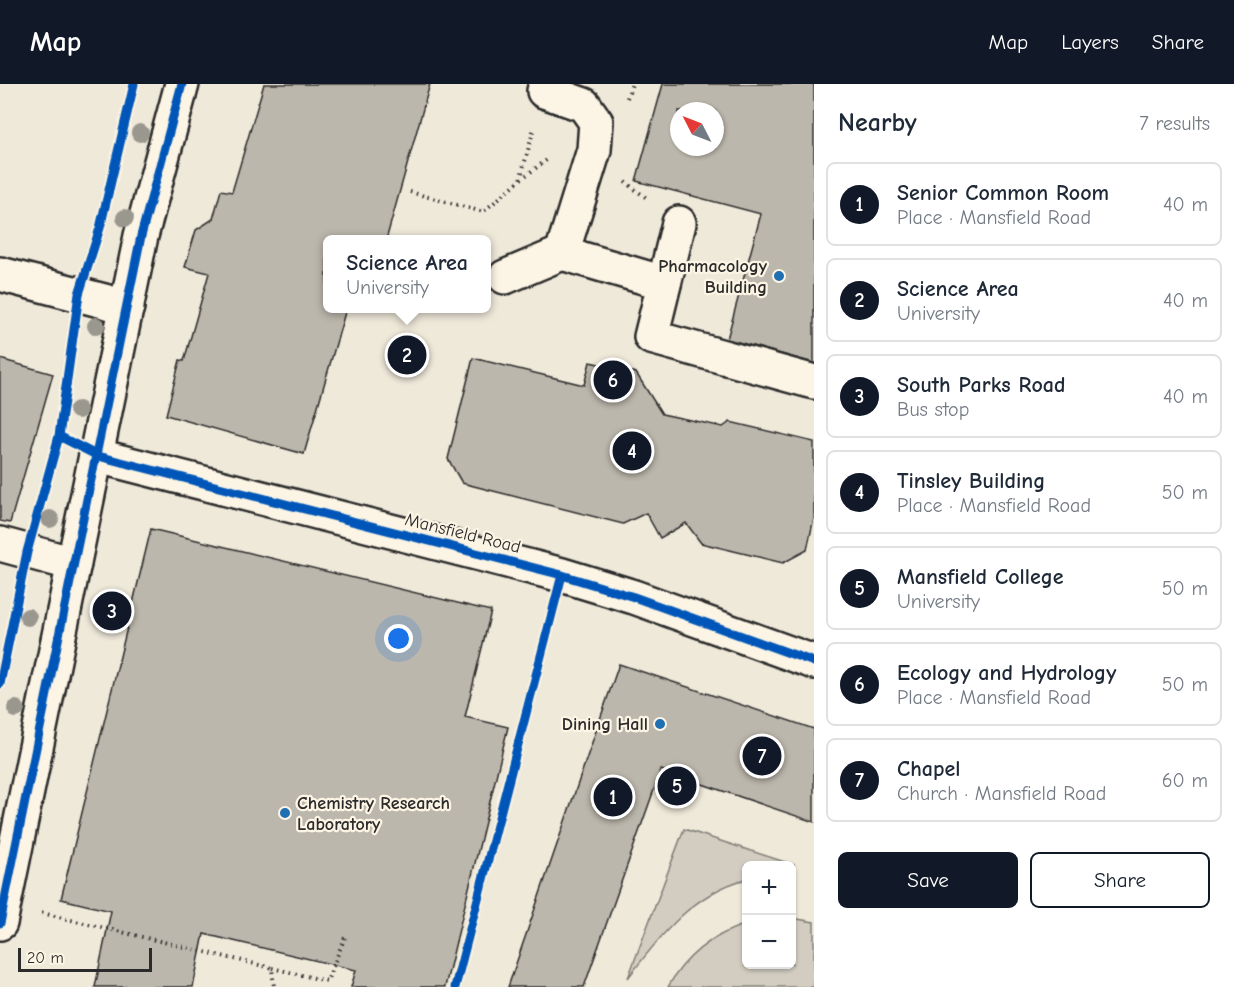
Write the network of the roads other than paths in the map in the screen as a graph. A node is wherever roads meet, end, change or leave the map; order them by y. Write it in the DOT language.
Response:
graph roads {
  1 [pos="182,84"];
  2 [pos="544,91"];
  3 [pos="680,223"];
  4 [pos="562,253"];
  5 [pos="0,274"];
  6 [pos="506,277"];
  7 [pos="664,283"];
  8 [pos="127,307"];
  9 [pos="814,382"];
  10 [pos="98,456"];
  11 [pos="0,544"];
  12 [pos="74,564"];
  13 [pos="814,662"];
  14 [pos="2,913"];
  1 -- 8 [label="street"];
  2 -- 4 [label="street"];
  3 -- 7 [label="street"];
  4 -- 6 [label="street"];
  4 -- 7 [label="street"];
  5 -- 8 [label="street"];
  7 -- 9 [label="street"];
  8 -- 10 [label="street"];
  10 -- 12 [label="street"];
  10 -- 13 [label="street, Mansfield Road"];
  11 -- 12 [label="street"];
  12 -- 14 [label="street"];
}
